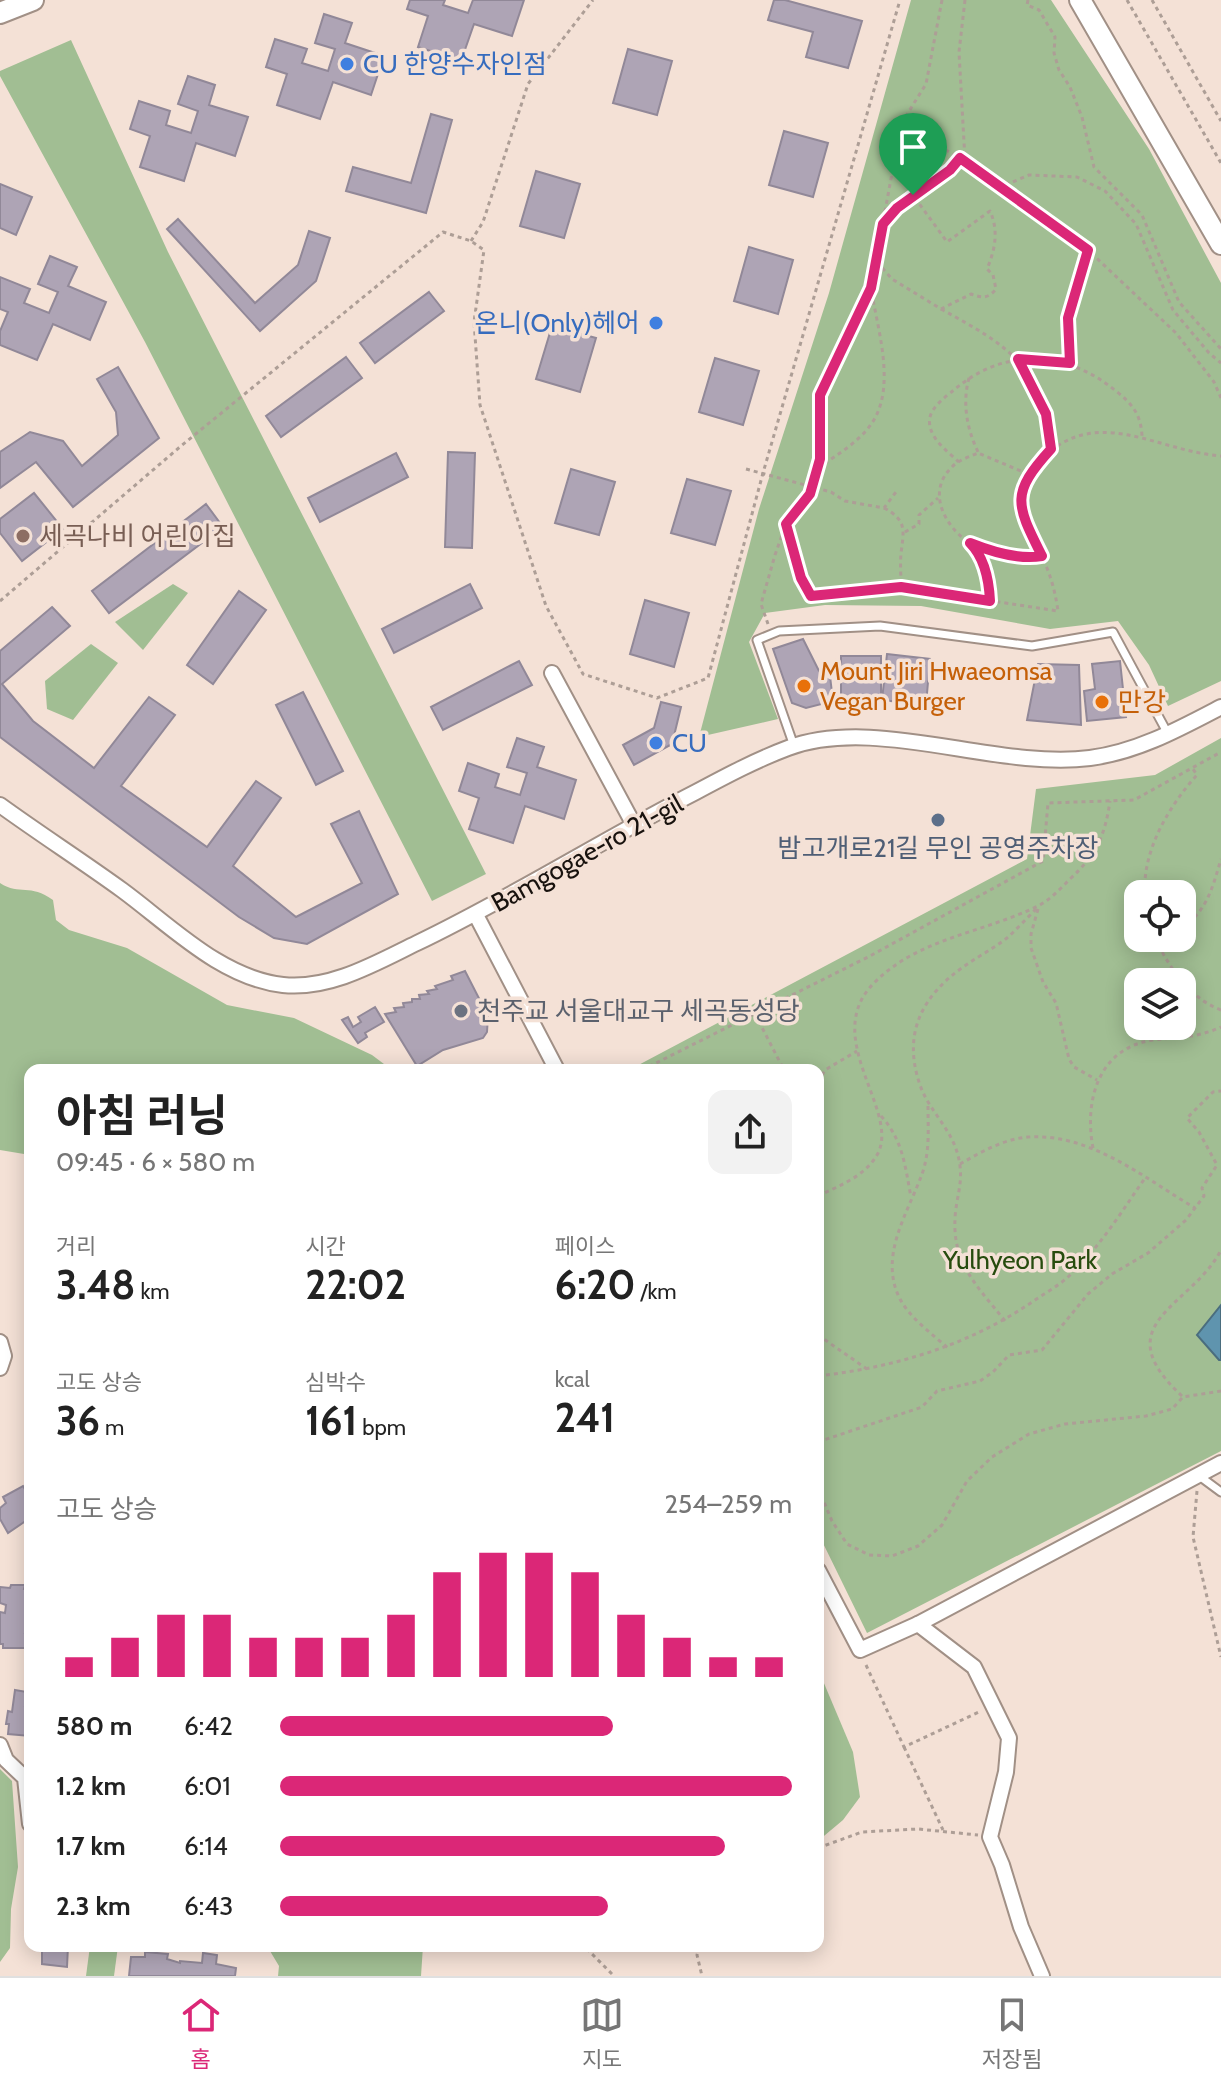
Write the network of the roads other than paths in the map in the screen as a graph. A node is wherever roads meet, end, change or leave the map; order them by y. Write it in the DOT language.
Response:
graph roads {
  1 [pos="33,0"];
  2 [pos="1080,0"];
  3 [pos="0,13"];
  4 [pos="1221,244"];
  5 [pos="552,673"];
  6 [pos="1221,707"];
  7 [pos="1168,734"];
  8 [pos="794,746"];
  9 [pos="0,805"];
  10 [pos="634,825"];
  11 [pos="476,915"];
  12 [pos="554,1064"];
  13 [pos="1,1344"];
  14 [pos="0,1368"];
  15 [pos="1221,1463"];
  16 [pos="1198,1475"];
  17 [pos="1221,1492"];
  18 [pos="824,1581"];
  19 [pos="918,1624"];
  20 [pos="0,1745"];
  21 [pos="24,1777"];
  22 [pos="1042,1976"];
  1 -- 3 [label="main road"];
  2 -- 4 [label="main road"];
  5 -- 10 [label="street"];
  6 -- 7 [label="street, Bamgogae-ro 21-gil"];
  7 -- 8 [label="street, Bamgogae-ro 21-gil"];
  7 -- 8 [label="lane"];
  8 -- 10 [label="street, Bamgogae-ro 21-gil"];
  9 -- 11 [label="street, Bamgogae-ro 21-gil"];
  10 -- 11 [label="street, Bamgogae-ro 21-gil"];
  11 -- 12 [label="street"];
  13 -- 14 [label="street"];
  15 -- 16 [label="street"];
  16 -- 17 [label="lane"];
  16 -- 19 [label="street"];
  18 -- 19 [label="street"];
  19 -- 22 [label="street"];
  20 -- 21 [label="street"];
}
